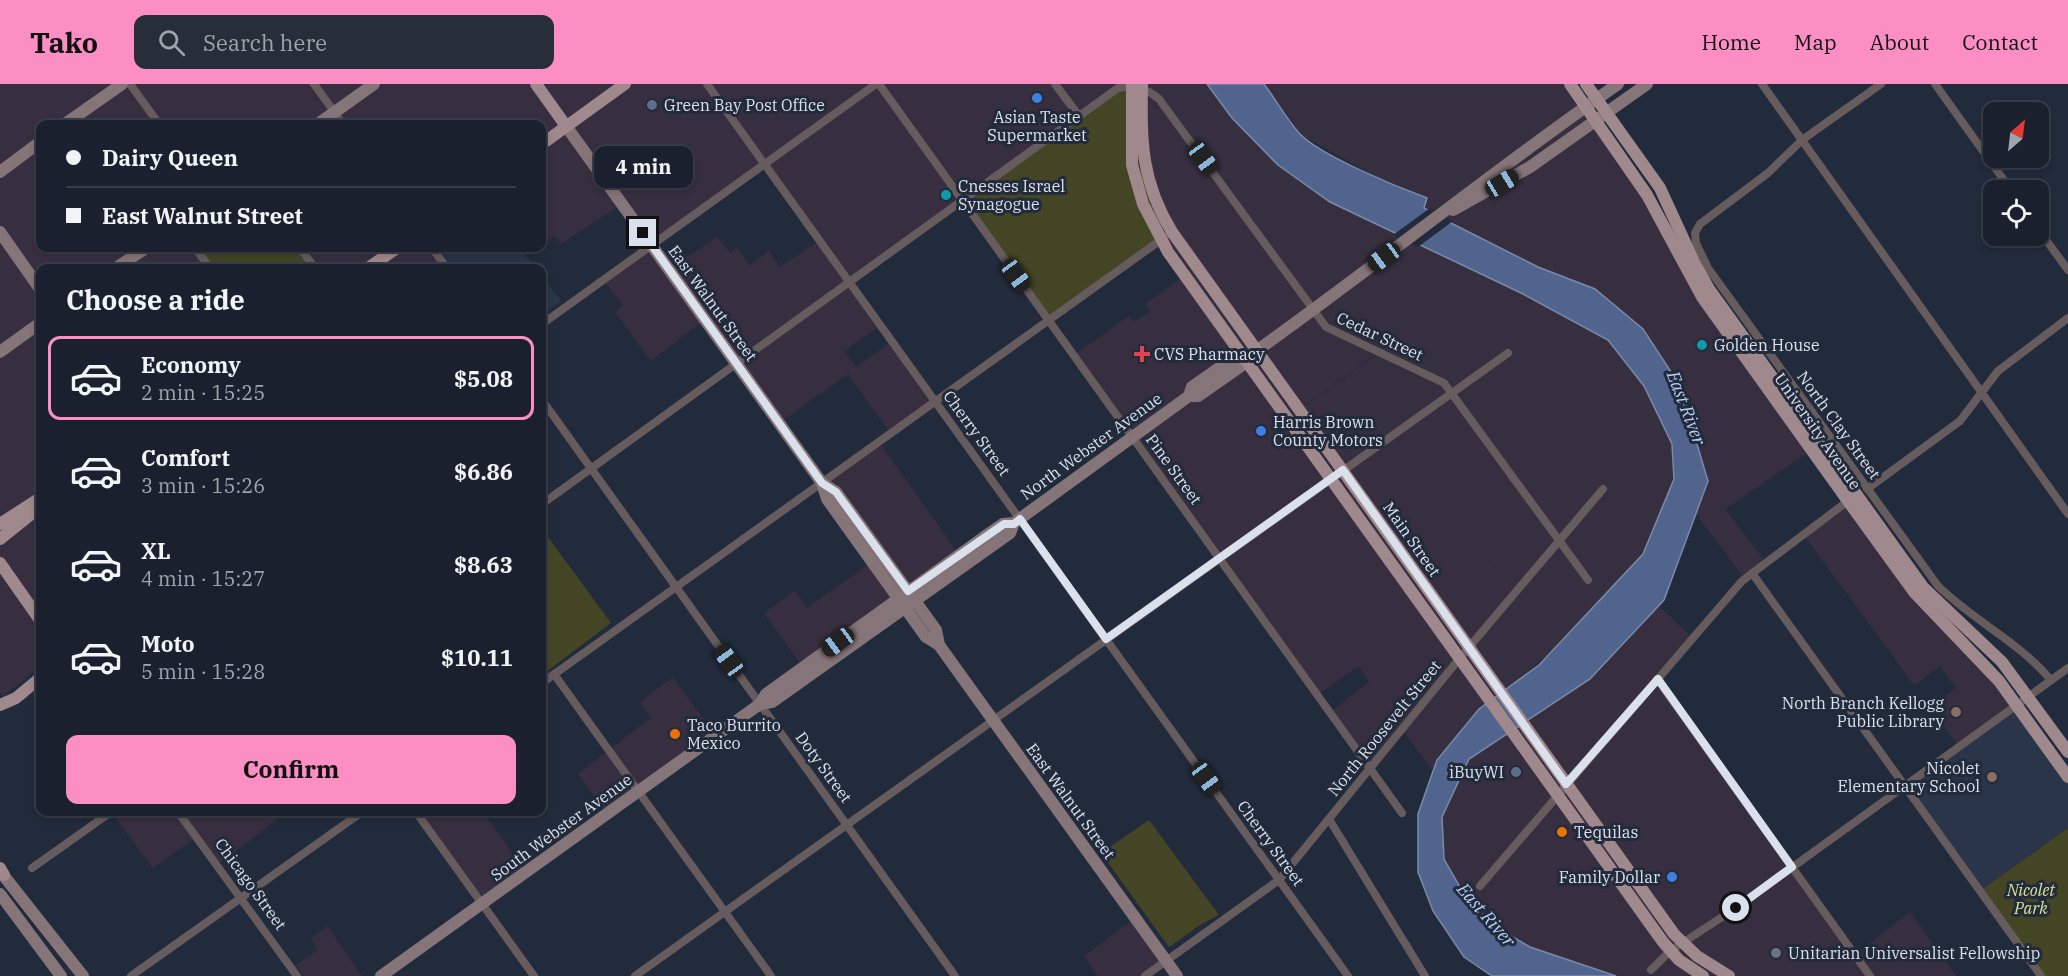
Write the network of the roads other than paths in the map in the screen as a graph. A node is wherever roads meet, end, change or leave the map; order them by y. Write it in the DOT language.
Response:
graph roads {
  1 [pos="122,84"];
  2 [pos="130,84"];
  3 [pos="314,84"];
  4 [pos="374,84"];
  5 [pos="536,84"];
  6 [pos="625,84"];
  7 [pos="707,84"];
  8 [pos="878,84"];
  9 [pos="1055,84"];
  10 [pos="1570,84"];
  11 [pos="1586,84"];
  12 [pos="1618,84"];
  13 [pos="1647,84"];
  14 [pos="1762,84"];
  15 [pos="1881,84"];
  16 [pos="1935,84"];
  17 [pos="1138,86"];
  18 [pos="1598,98"];
  19 [pos="1586,106"];
  20 [pos="335,112"];
  21 [pos="1607,112"];
  22 [pos="1078,116"];
  23 [pos="1595,119"];
  24 [pos="71,120"];
  25 [pos="156,120"];
  26 [pos="324,120"];
  27 [pos="340,120"];
  28 [pos="566,126"];
  29 [pos="1802,140"];
  30 [pos="546,141"];
  31 [pos="36,145"];
  32 [pos="765,164"];
  33 [pos="0,172"];
  34 [pos="2004,180"];
  35 [pos="964,202"];
  36 [pos="1443,213"];
  37 [pos="0,232"];
  38 [pos="1172,232"];
  39 [pos="1161,240"];
  40 [pos="2049,244"];
  41 [pos="651,245"];
  42 [pos="140,252"];
  43 [pos="391,252"];
  44 [pos="122,264"];
  45 [pos="374,264"];
  46 [pos="2068,270"];
  47 [pos="36,283"];
  48 [pos="850,283"];
  49 [pos="1312,310"];
  50 [pos="2068,318"];
  51 [pos="1049,320"];
  52 [pos="546,321"];
  53 [pos="36,326"];
  54 [pos="1256,351"];
  55 [pos="0,352"];
  56 [pos="1508,354"];
  57 [pos="1245,359"];
  58 [pos="737,364"];
  59 [pos="1451,392"];
  60 [pos="1981,392"];
  61 [pos="936,402"];
  62 [pos="546,406"];
  63 [pos="1133,437"];
  64 [pos="591,468"];
  65 [pos="1343,470"];
  66 [pos="1331,478"];
  67 [pos="822,483"];
  68 [pos="1603,489"];
  69 [pos="1867,489"];
  70 [pos="36,501"];
  71 [pos="546,501"];
  72 [pos="1848,501"];
  73 [pos="36,510"];
  74 [pos="2068,514"];
  75 [pos="1017,521"];
  76 [pos="0,524"];
  77 [pos="0,539"];
  78 [pos="1558,541"];
  79 [pos="1219,558"];
  80 [pos="0,563"];
  81 [pos="1752,573"];
  82 [pos="1588,580"];
  83 [pos="676,587"];
  84 [pos="903,595"];
  85 [pos="911,606"];
  86 [pos="36,614"];
  87 [pos="1106,639"];
  88 [pos="1469,648"];
  89 [pos="1460,659"];
  90 [pos="2068,668"];
  91 [pos="554,674"];
  92 [pos="1658,679"];
  93 [pos="546,680"];
  94 [pos="2052,680"];
  95 [pos="36,683"];
  96 [pos="2028,697"];
  97 [pos="760,704"];
  98 [pos="3,705"];
  99 [pos="2017,705"];
  100 [pos="993,720"];
  101 [pos="2068,752"];
  102 [pos="1371,769"];
  103 [pos="2068,777"];
  104 [pos="1566,784"];
  105 [pos="1906,787"];
  106 [pos="639,792"];
  107 [pos="1557,794"];
  108 [pos="1402,813"];
  109 [pos="105,816"];
  110 [pos="181,816"];
  111 [pos="356,816"];
  112 [pos="419,816"];
  113 [pos="1329,819"];
  114 [pos="846,824"];
  115 [pos="1792,867"];
  116 [pos="32,868"];
  117 [pos="1,871"];
  118 [pos="1280,880"];
  119 [pos="1480,886"];
  120 [pos="0,894"];
  121 [pos="241,898"];
  122 [pos="482,904"];
  123 [pos="725,912"];
  124 [pos="1682,942"];
  125 [pos="1670,951"];
  126 [pos="1166,961"];
  127 [pos="1651,970"];
  128 [pos="61,976"];
  129 [pos="83,976"];
  130 [pos="131,976"];
  131 [pos="297,976"];
  132 [pos="381,976"];
  133 [pos="534,976"];
  134 [pos="635,976"];
  135 [pos="771,976"];
  136 [pos="955,976"];
  137 [pos="1145,976"];
  138 [pos="1177,976"];
  139 [pos="1348,976"];
  140 [pos="1425,976"];
  141 [pos="1702,976"];
  142 [pos="1729,976"];
  143 [pos="1870,976"];
  144 [pos="2041,976"];
  1 -- 24 [label="main road"];
  2 -- 25 [label="street"];
  3 -- 20 [label="street"];
  4 -- 20 [label="main road"];
  5 -- 28 [label="main road, East Walnut Street"];
  6 -- 28 [label="main road"];
  7 -- 32 [label="street, Cherry Street"];
  8 -- 32 [label="street"];
  8 -- 35 [label="street, Pine Street"];
  9 -- 22 [label="street"];
  10 -- 19 [label="main road, University Avenue"];
  11 -- 18 [label="main road, University Avenue"];
  12 -- 18 [label="main road, North Webster Avenue"];
  13 -- 21 [label="main road, North Webster Avenue"];
  14 -- 29 [label="street"];
  15 -- 29 [label="street, North Clay Street"];
  16 -- 34 [label="street"];
  17 -- 22 [label="street"];
  17 -- 38 [label="main road, Main Street"];
  17 -- 39 [label="main road, Main Street"];
  17 -- 49 [label="street, Cedar Street"];
  18 -- 19 [label="main road, North Webster Avenue"];
  18 -- 21 [label="main road, University Avenue"];
  19 -- 23 [label="main road, University Avenue"];
  19 -- 36 [label="main road, North Webster Avenue"];
  20 -- 26 [label="main road"];
  20 -- 27 [label="street"];
  21 -- 23 [label="main road, North Webster Avenue"];
  21 -- 96 [label="main road, University Avenue"];
  22 -- 35 [label="street"];
  23 -- 36 [label="main road, North Webster Avenue"];
  23 -- 72 [label="main road, University Avenue"];
  28 -- 30 [label="main road"];
  28 -- 41 [label="main road, East Walnut Street"];
  29 -- 60 [label="street"];
  29 -- 69 [label="street, North Clay Street"];
  31 -- 33 [label="main road"];
  32 -- 41 [label="street"];
  32 -- 48 [label="street, Cherry Street"];
  35 -- 48 [label="street"];
  35 -- 51 [label="street, Pine Street"];
  36 -- 49 [label="main road, North Webster Avenue"];
  37 -- 47 [label="main road"];
  38 -- 39 [label="street"];
  38 -- 54 [label="main road, Main Street"];
  39 -- 51 [label="street"];
  39 -- 57 [label="main road, Main Street"];
  40 -- 46 [label="street"];
  41 -- 52 [label="street"];
  41 -- 58 [label="main road, East Walnut Street"];
  42 -- 44 [label="main road"];
  43 -- 45 [label="main road"];
  48 -- 58 [label="street"];
  48 -- 61 [label="street, Cherry Street"];
  49 -- 54 [label="main road, North Webster Avenue"];
  49 -- 59 [label="street, Cedar Street"];
  50 -- 60 [label="street"];
  51 -- 61 [label="street"];
  51 -- 63 [label="street, Pine Street"];
  53 -- 55 [label="main road"];
  54 -- 57 [label="main road, North Webster Avenue"];
  54 -- 65 [label="main road, Main Street"];
  56 -- 59 [label="street"];
  57 -- 63 [label="main road, North Webster Avenue"];
  57 -- 66 [label="main road, Main Street"];
  58 -- 64 [label="street"];
  58 -- 67 [label="main road, East Walnut Street"];
  59 -- 65 [label="street"];
  59 -- 78 [label="street, Cedar Street"];
  60 -- 69 [label="street"];
  60 -- 74 [label="street"];
  61 -- 67 [label="street"];
  61 -- 75 [label="street, Cherry Street"];
  62 -- 64 [label="street, Doty Street"];
  63 -- 75 [label="main road, North Webster Avenue"];
  63 -- 79 [label="street, Pine Street"];
  64 -- 71 [label="street"];
  64 -- 83 [label="street, Doty Street"];
  65 -- 66 [label="street"];
  65 -- 88 [label="main road, Main Street"];
  66 -- 79 [label="street"];
  66 -- 89 [label="main road, Main Street"];
  67 -- 83 [label="street"];
  67 -- 84 [label="main road, East Walnut Street"];
  68 -- 78 [label="street, North Roosevelt Street"];
  69 -- 94 [label="street, North Clay Street"];
  70 -- 76 [label="main road"];
  72 -- 81 [label="street"];
  72 -- 99 [label="main road, University Avenue"];
  73 -- 77 [label="main road"];
  75 -- 84 [label="main road, North Webster Avenue"];
  75 -- 85 [label="main road, North Webster Avenue"];
  75 -- 87 [label="street, Cherry Street"];
  78 -- 82 [label="street, Cedar Street"];
  78 -- 88 [label="street, North Roosevelt Street"];
  79 -- 87 [label="street"];
  79 -- 102 [label="street, Pine Street"];
  80 -- 86 [label="main road"];
  81 -- 92 [label="street"];
  81 -- 105 [label="street"];
  83 -- 91 [label="street"];
  83 -- 97 [label="street, Doty Street"];
  84 -- 85 [label="main road, East Walnut Street"];
  84 -- 97 [label="main road, South Webster Avenue"];
  85 -- 97 [label="main road, South Webster Avenue"];
  85 -- 100 [label="main road, East Walnut Street"];
  87 -- 100 [label="street"];
  87 -- 118 [label="street, Cherry Street"];
  88 -- 89 [label="street, North Roosevelt Street"];
  88 -- 104 [label="main road, Main Street"];
  89 -- 102 [label="street, North Roosevelt Street"];
  89 -- 107 [label="main road, Main Street"];
  90 -- 94 [label="street"];
  91 -- 93 [label="street"];
  91 -- 106 [label="street"];
  92 -- 104 [label="street"];
  92 -- 115 [label="street"];
  94 -- 96 [label="street"];
  95 -- 98 [label="main road"];
  96 -- 99 [label="street"];
  96 -- 101 [label="main road, University Avenue"];
  97 -- 106 [label="main road, South Webster Avenue"];
  97 -- 114 [label="street, Doty Street"];
  99 -- 103 [label="main road, University Avenue"];
  99 -- 105 [label="street"];
  100 -- 114 [label="street"];
  100 -- 126 [label="main road, East Walnut Street"];
  102 -- 108 [label="street, Pine Street"];
  102 -- 113 [label="street, North Roosevelt Street"];
  104 -- 107 [label="street"];
  104 -- 124 [label="main road, Main Street"];
  105 -- 115 [label="street"];
  105 -- 144 [label="street"];
  106 -- 122 [label="main road, South Webster Avenue"];
  106 -- 123 [label="street"];
  107 -- 119 [label="street"];
  107 -- 125 [label="main road, Main Street"];
  109 -- 116 [label="street"];
  110 -- 121 [label="street, Chicago Street"];
  111 -- 121 [label="street"];
  112 -- 122 [label="street"];
  113 -- 118 [label="street, North Roosevelt Street"];
  113 -- 140 [label="street"];
  114 -- 123 [label="street"];
  114 -- 136 [label="street, Doty Street"];
  115 -- 124 [label="street"];
  115 -- 143 [label="street"];
  117 -- 129 [label="main road"];
  118 -- 126 [label="street, North Roosevelt Street"];
  118 -- 139 [label="street, Cherry Street"];
  120 -- 128 [label="main road"];
  121 -- 130 [label="street"];
  121 -- 131 [label="street, Chicago Street"];
  122 -- 132 [label="main road, South Webster Avenue"];
  122 -- 133 [label="street"];
  123 -- 134 [label="street"];
  123 -- 135 [label="street"];
  124 -- 125 [label="street"];
  124 -- 142 [label="main road, Main Street"];
  125 -- 127 [label="street"];
  125 -- 141 [label="main road, Main Street"];
  126 -- 137 [label="street, North Roosevelt Street"];
  126 -- 138 [label="main road, East Walnut Street"];
}
